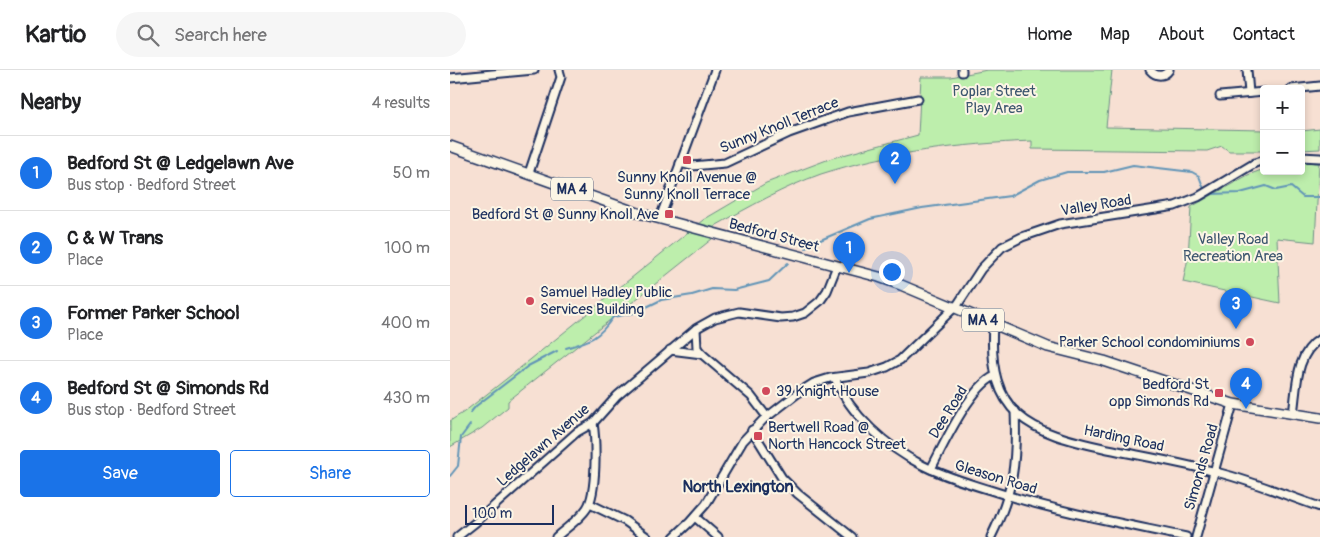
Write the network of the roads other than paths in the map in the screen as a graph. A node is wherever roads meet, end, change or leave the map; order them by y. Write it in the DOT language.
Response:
graph roads {
  1 [pos="534,70"];
  2 [pos="559,70"];
  3 [pos="715,70"];
  4 [pos="1150,70"];
  5 [pos="1170,70"];
  6 [pos="1247,70"];
  7 [pos="466,73"];
  8 [pos="450,78"];
  9 [pos="1320,86"];
  10 [pos="1305,88"];
  11 [pos="1260,92"];
  12 [pos="1249,93"];
  13 [pos="1220,96"];
  14 [pos="918,99"];
  15 [pos="450,146"];
  16 [pos="1305,157"];
  17 [pos="1320,158"];
  18 [pos="1260,161"];
  19 [pos="680,163"];
  20 [pos="529,173"];
  21 [pos="660,218"];
  22 [pos="837,266"];
  23 [pos="954,308"];
  24 [pos="993,325"];
  25 [pos="696,329"];
  26 [pos="1320,339"];
  27 [pos="670,350"];
  28 [pos="702,354"];
  29 [pos="995,376"];
  30 [pos="835,378"];
  31 [pos="1233,404"];
  32 [pos="1015,410"];
  33 [pos="1293,414"];
  34 [pos="767,416"];
  35 [pos="1320,418"];
  36 [pos="593,424"];
  37 [pos="752,430"];
  38 [pos="931,469"];
  39 [pos="1213,471"];
  40 [pos="1008,496"];
  41 [pos="590,504"];
  42 [pos="1320,507"];
  43 [pos="695,517"];
  44 [pos="457,537"];
  45 [pos="556,537"];
  46 [pos="647,537"];
  47 [pos="674,537"];
  48 [pos="718,537"];
  49 [pos="852,537"];
  50 [pos="991,537"];
  51 [pos="1186,537"];
  52 [pos="1196,537"];
  1 -- 7 [label="street"];
  2 -- 20 [label="street"];
  3 -- 19 [label="street"];
  4 -- 5 [label="street"];
  6 -- 12 [label="street"];
  7 -- 8 [label="street"];
  9 -- 10 [label="street"];
  11 -- 12 [label="street"];
  12 -- 13 [label="street"];
  14 -- 19 [label="street, Sunny Knoll Terrace"];
  15 -- 20 [label="main road, Bedford Street / MA 4"];
  16 -- 17 [label="street"];
  18 -- 23 [label="street, Valley Road"];
  19 -- 21 [label="street"];
  20 -- 21 [label="main road, Bedford Street / MA 4"];
  21 -- 22 [label="main road, Bedford Street / MA 4"];
  22 -- 23 [label="main road, Bedford Street / MA 4"];
  22 -- 25 [label="street, Ledgelawn Avenue"];
  23 -- 24 [label="main road, Bedford Street / MA 4"];
  23 -- 30 [label="street, Valley Road"];
  24 -- 29 [label="street, Harding Road"];
  24 -- 31 [label="main road, Bedford Street / MA 4"];
  25 -- 27 [label="street, Ledgelawn Avenue"];
  25 -- 28 [label="street"];
  26 -- 33 [label="street"];
  27 -- 28 [label="street"];
  27 -- 36 [label="street, Ledgelawn Avenue"];
  28 -- 34 [label="street"];
  29 -- 32 [label="street, Harding Road"];
  29 -- 38 [label="street, Dee Road"];
  30 -- 34 [label="street, Valley Road"];
  30 -- 38 [label="street, Gleason Road"];
  31 -- 33 [label="main road, Bedford Street / MA 4"];
  31 -- 39 [label="street, Simonds Road"];
  32 -- 39 [label="street, Harding Road"];
  32 -- 40 [label="street"];
  33 -- 35 [label="main road, Bedford Street / MA 4"];
  34 -- 37 [label="street, Valley Road"];
  36 -- 41 [label="street"];
  36 -- 44 [label="street, Ledgelawn Avenue"];
  37 -- 43 [label="street, Valley Road"];
  37 -- 49 [label="street"];
  38 -- 40 [label="street, Gleason Road"];
  39 -- 42 [label="street, Harding Road"];
  39 -- 52 [label="street, Simonds Road"];
  40 -- 50 [label="street"];
  40 -- 51 [label="street, Gleason Road"];
  41 -- 45 [label="street"];
  41 -- 46 [label="street"];
  43 -- 47 [label="street, Valley Road"];
  43 -- 48 [label="street"];
}
